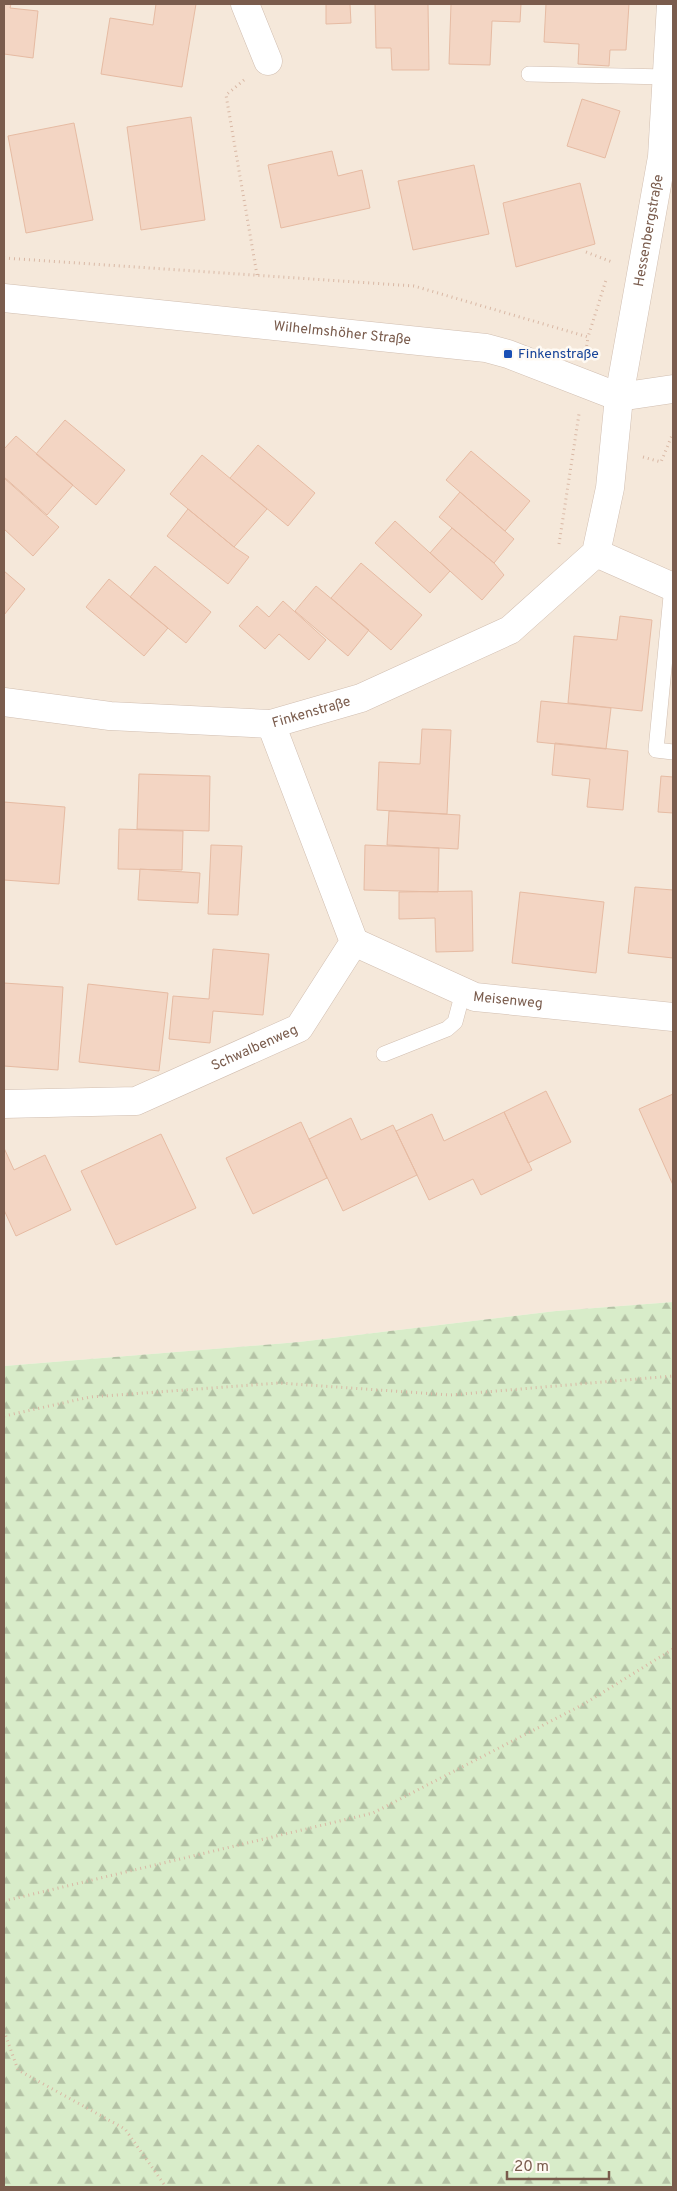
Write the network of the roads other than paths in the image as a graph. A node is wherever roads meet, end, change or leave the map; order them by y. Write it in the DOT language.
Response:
graph roads {
  1 [pos="245,4"];
  2 [pos="671,4"];
  3 [pos="268,61"];
  4 [pos="530,74"];
  5 [pos="667,77"];
  6 [pos="4,298"];
  7 [pos="673,389"];
  8 [pos="619,397"];
  9 [pos="596,553"];
  10 [pos="673,586"];
  11 [pos="4,702"];
  12 [pos="271,724"];
  13 [pos="673,752"];
  14 [pos="354,942"];
  15 [pos="463,992"];
  16 [pos="673,1017"];
  17 [pos="384,1054"];
  18 [pos="4,1104"];
  1 -- 3 [label="street"];
  2 -- 5 [label="street, Hessenbergstraße"];
  4 -- 5 [label="lane"];
  5 -- 8 [label="street, Hessenbergstraße"];
  6 -- 8 [label="street, Wilhelmshöher Straße"];
  7 -- 8 [label="street, Wilhelmshöher Straße"];
  8 -- 9 [label="street"];
  9 -- 10 [label="street"];
  9 -- 12 [label="street, Finkenstraße"];
  10 -- 13 [label="lane"];
  11 -- 12 [label="street, Finkenstraße"];
  12 -- 14 [label="street"];
  14 -- 15 [label="street, Meisenweg"];
  14 -- 18 [label="street, Schwalbenweg"];
  15 -- 16 [label="street, Meisenweg"];
  15 -- 17 [label="lane"];
}
